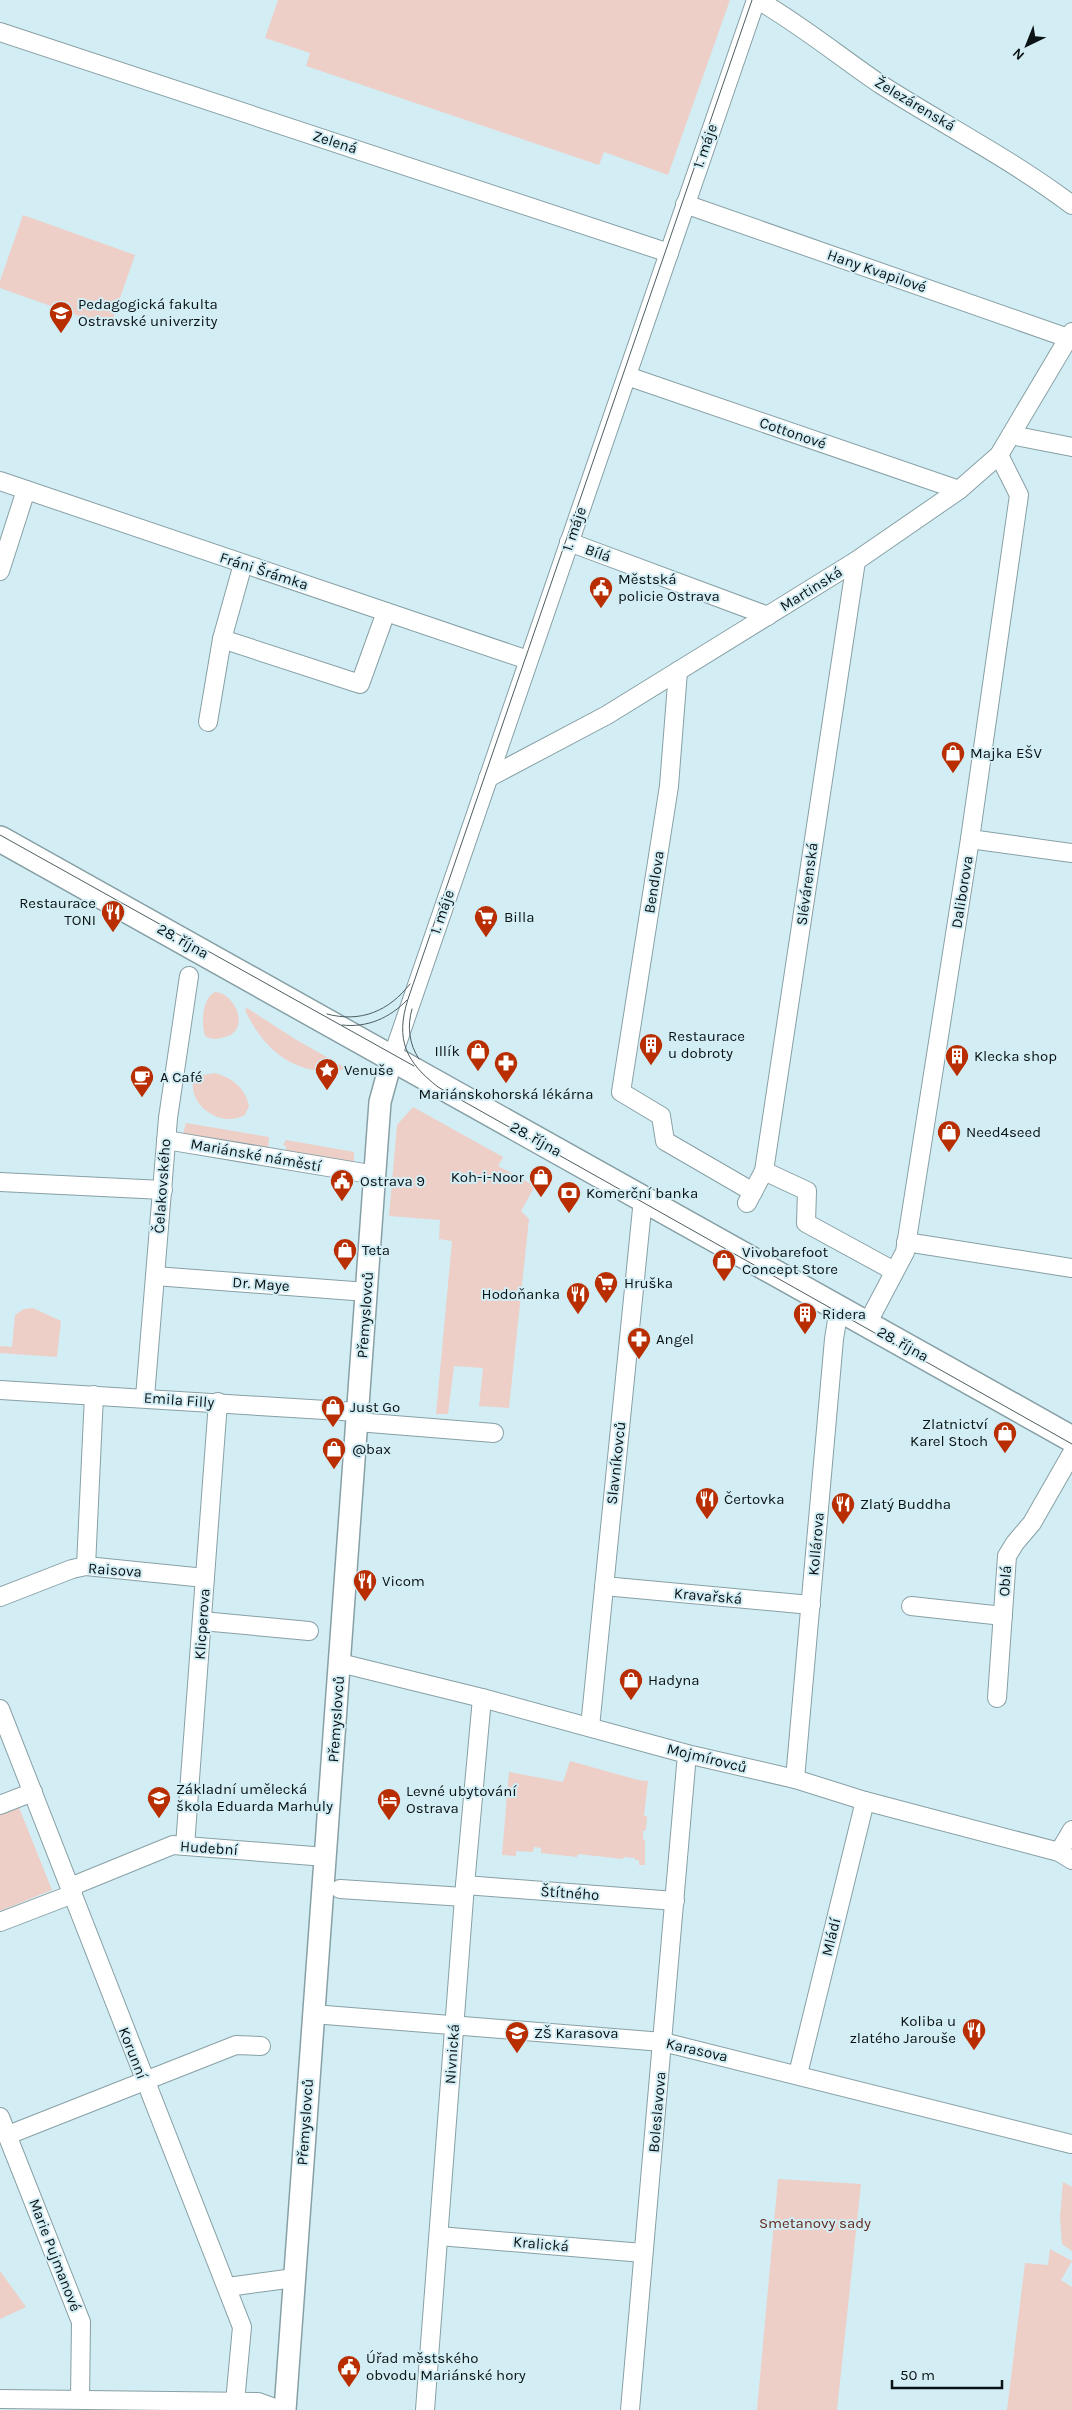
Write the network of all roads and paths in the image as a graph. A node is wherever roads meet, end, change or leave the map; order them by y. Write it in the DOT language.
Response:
graph roads {
  1 [pos="757,0"];
  2 [pos="0,32"];
  3 [pos="686,204"];
  4 [pos="1072,205"];
  5 [pos="669,253"];
  6 [pos="1070,335"];
  7 [pos="627,376"];
  8 [pos="1011,435"];
  9 [pos="1072,447"];
  10 [pos="999,455"];
  11 [pos="0,481"];
  12 [pos="26,490"];
  13 [pos="959,490"];
  14 [pos="569,542"];
  15 [pos="856,561"];
  16 [pos="243,564"];
  17 [pos="0,571"];
  18 [pos="386,612"];
  19 [pos="768,616"];
  20 [pos="222,639"];
  21 [pos="528,660"];
  22 [pos="678,671"];
  23 [pos="208,722"];
  24 [pos="488,778"];
  25 [pos="970,838"];
  26 [pos="0,839"];
  27 [pos="1072,853"];
  28 [pos="189,976"];
  29 [pos="392,1058"];
  30 [pos="166,1140"];
  31 [pos="764,1171"];
  32 [pos="376,1175"];
  33 [pos="0,1182"];
  34 [pos="162,1190"];
  35 [pos="750,1197"];
  36 [pos="643,1199"];
  37 [pos="906,1242"];
  38 [pos="1072,1268"];
  39 [pos="894,1271"];
  40 [pos="155,1276"];
  41 [pos="367,1292"];
  42 [pos="839,1308"];
  43 [pos="867,1324"];
  44 [pos="0,1390"];
  45 [pos="94,1395"];
  46 [pos="145,1397"];
  47 [pos="218,1402"];
  48 [pos="358,1417"];
  49 [pos="494,1433"];
  50 [pos="1072,1439"];
  51 [pos="1072,1453"];
  52 [pos="86,1566"];
  53 [pos="205,1578"];
  54 [pos="604,1586"];
  55 [pos="0,1597"];
  56 [pos="811,1605"];
  57 [pos="911,1606"];
  58 [pos="1003,1616"];
  59 [pos="202,1621"];
  60 [pos="309,1630"];
  61 [pos="340,1663"];
  62 [pos="482,1698"];
  63 [pos="997,1698"];
  64 [pos="0,1708"];
  65 [pos="590,1727"];
  66 [pos="687,1754"];
  67 [pos="795,1779"];
  68 [pos="33,1792"];
  69 [pos="865,1800"];
  70 [pos="0,1805"];
  71 [pos="1072,1830"];
  72 [pos="185,1846"];
  73 [pos="326,1856"];
  74 [pos="1066,1856"];
  75 [pos="340,1889"];
  76 [pos="71,1890"];
  77 [pos="465,1891"];
  78 [pos="675,1901"];
  79 [pos="0,1922"];
  80 [pos="313,2014"];
  81 [pos="454,2026"];
  82 [pos="663,2042"];
  83 [pos="260,2046"];
  84 [pos="798,2074"];
  85 [pos="144,2081"];
  86 [pos="0,2117"];
  87 [pos="8,2135"];
  88 [pos="1071,2144"];
  89 [pos="439,2236"];
  90 [pos="643,2253"];
  91 [pos="294,2278"];
  92 [pos="228,2287"];
  93 [pos="0,2399"];
  94 [pos="80,2399"];
  95 [pos="235,2402"];
  96 [pos="280,2410"];
  97 [pos="285,2410"];
  98 [pos="425,2410"];
  99 [pos="630,2410"];
  1 -- 3 [label="street, 1. máje"];
  1 -- 4 [label="street, Železárenská"];
  2 -- 5 [label="street, Zelená"];
  3 -- 5 [label="street, 1. máje"];
  3 -- 6 [label="street, Hany Kvapilové"];
  5 -- 7 [label="street, 1. máje"];
  6 -- 8 [label="street, Martinská"];
  7 -- 13 [label="street, Cottonové"];
  7 -- 14 [label="street, 1. máje"];
  8 -- 9 [label="street"];
  8 -- 10 [label="street, Martinská"];
  10 -- 13 [label="street, Martinská"];
  10 -- 25 [label="street, Daliborova"];
  11 -- 12 [label="street, Fráni Šrámka"];
  12 -- 16 [label="street, Fráni Šrámka"];
  12 -- 17 [label="street"];
  13 -- 15 [label="street, Martinská"];
  14 -- 19 [label="street, Bílá"];
  14 -- 21 [label="street, 1. máje"];
  15 -- 19 [label="street, Martinská"];
  15 -- 31 [label="street, Slévárenská"];
  16 -- 18 [label="street, Fráni Šrámka"];
  16 -- 20 [label="street"];
  18 -- 20 [label="street"];
  18 -- 21 [label="street, Fráni Šrámka"];
  19 -- 22 [label="street, Martinská"];
  20 -- 23 [label="street"];
  21 -- 24 [label="street, 1. máje"];
  22 -- 24 [label="street, Martinská"];
  22 -- 35 [label="street, Bendlova"];
  24 -- 29 [label="street, 1. máje"];
  25 -- 27 [label="street"];
  25 -- 37 [label="street, Daliborova"];
  26 -- 29 [label="main road, 28. října"];
  28 -- 30 [label="street, Čelakovského"];
  29 -- 32 [label="street, Přemyslovců"];
  29 -- 36 [label="main road, 28. října"];
  30 -- 32 [label="street, Mariánské náměstí"];
  30 -- 34 [label="street, Čelakovského"];
  31 -- 35 [label="street, Slévárenská"];
  31 -- 39 [label="street"];
  32 -- 41 [label="street, Přemyslovců"];
  33 -- 34 [label="street"];
  34 -- 40 [label="street, Čelakovského"];
  36 -- 42 [label="main road, 28. října"];
  36 -- 54 [label="street, Slavníkovců"];
  37 -- 38 [label="street"];
  37 -- 39 [label="street, Daliborova"];
  39 -- 43 [label="street, Daliborova"];
  40 -- 41 [label="street, Dr. Maye"];
  40 -- 46 [label="street, Čelakovského"];
  41 -- 48 [label="street, Přemyslovců"];
  42 -- 43 [label="main road, 28. října"];
  42 -- 56 [label="street, Kollárova"];
  43 -- 50 [label="main road, 28. října"];
  44 -- 45 [label="street, Emila Filly"];
  45 -- 46 [label="street, Emila Filly"];
  45 -- 52 [label="street"];
  46 -- 47 [label="street, Emila Filly"];
  47 -- 48 [label="street, Emila Filly"];
  47 -- 53 [label="street, Klicperova"];
  48 -- 49 [label="street, Emila Filly"];
  48 -- 61 [label="street, Přemyslovců"];
  51 -- 58 [label="street, Oblá"];
  52 -- 53 [label="street, Raisova"];
  52 -- 55 [label="street, Raisova"];
  53 -- 59 [label="street, Klicperova"];
  54 -- 56 [label="street, Kravařská"];
  54 -- 65 [label="street, Slavníkovců"];
  56 -- 67 [label="street, Kollárova"];
  57 -- 58 [label="street"];
  58 -- 63 [label="street, Oblá"];
  59 -- 60 [label="street"];
  59 -- 72 [label="street, Klicperova"];
  61 -- 62 [label="street, Mojmírovců"];
  61 -- 73 [label="street, Přemyslovců"];
  62 -- 65 [label="street, Mojmírovců"];
  62 -- 77 [label="street, Nivnická"];
  64 -- 68 [label="street, Korunní"];
  65 -- 66 [label="street, Mojmírovců"];
  66 -- 67 [label="street, Mojmírovců"];
  66 -- 78 [label="street, Boleslavova"];
  67 -- 69 [label="street, Mojmírovců"];
  68 -- 70 [label="street"];
  68 -- 76 [label="street, Korunní"];
  69 -- 74 [label="street, Mojmírovců"];
  69 -- 84 [label="street, Mládí"];
  71 -- 74 [label="street"];
  72 -- 73 [label="street, Hudební"];
  72 -- 76 [label="street, Hudební"];
  73 -- 80 [label="street, Přemyslovců"];
  75 -- 77 [label="street, Štítného"];
  76 -- 79 [label="street, Hudební"];
  76 -- 85 [label="street, Korunní"];
  77 -- 78 [label="street, Štítného"];
  77 -- 81 [label="street, Nivnická"];
  78 -- 82 [label="street, Boleslavova"];
  80 -- 81 [label="street, Karasova"];
  80 -- 91 [label="street, Přemyslovců"];
  81 -- 82 [label="street, Karasova"];
  81 -- 89 [label="street, Nivnická"];
  82 -- 84 [label="street, Karasova"];
  82 -- 90 [label="street, Boleslavova"];
  83 -- 85 [label="street"];
  84 -- 88 [label="street, Karasova"];
  85 -- 87 [label="street"];
  85 -- 92 [label="street, Korunní"];
  86 -- 87 [label="street, Marie Pujmanové"];
  87 -- 94 [label="street, Marie Pujmanové"];
  89 -- 90 [label="street, Kralická"];
  89 -- 98 [label="street, Nivnická"];
  90 -- 99 [label="street, Boleslavova"];
  91 -- 92 [label="street"];
  91 -- 97 [label="street, Přemyslovců"];
  92 -- 95 [label="street, Korunní"];
  93 -- 94 [label="street"];
  94 -- 95 [label="street"];
  95 -- 96 [label="street"];
}
